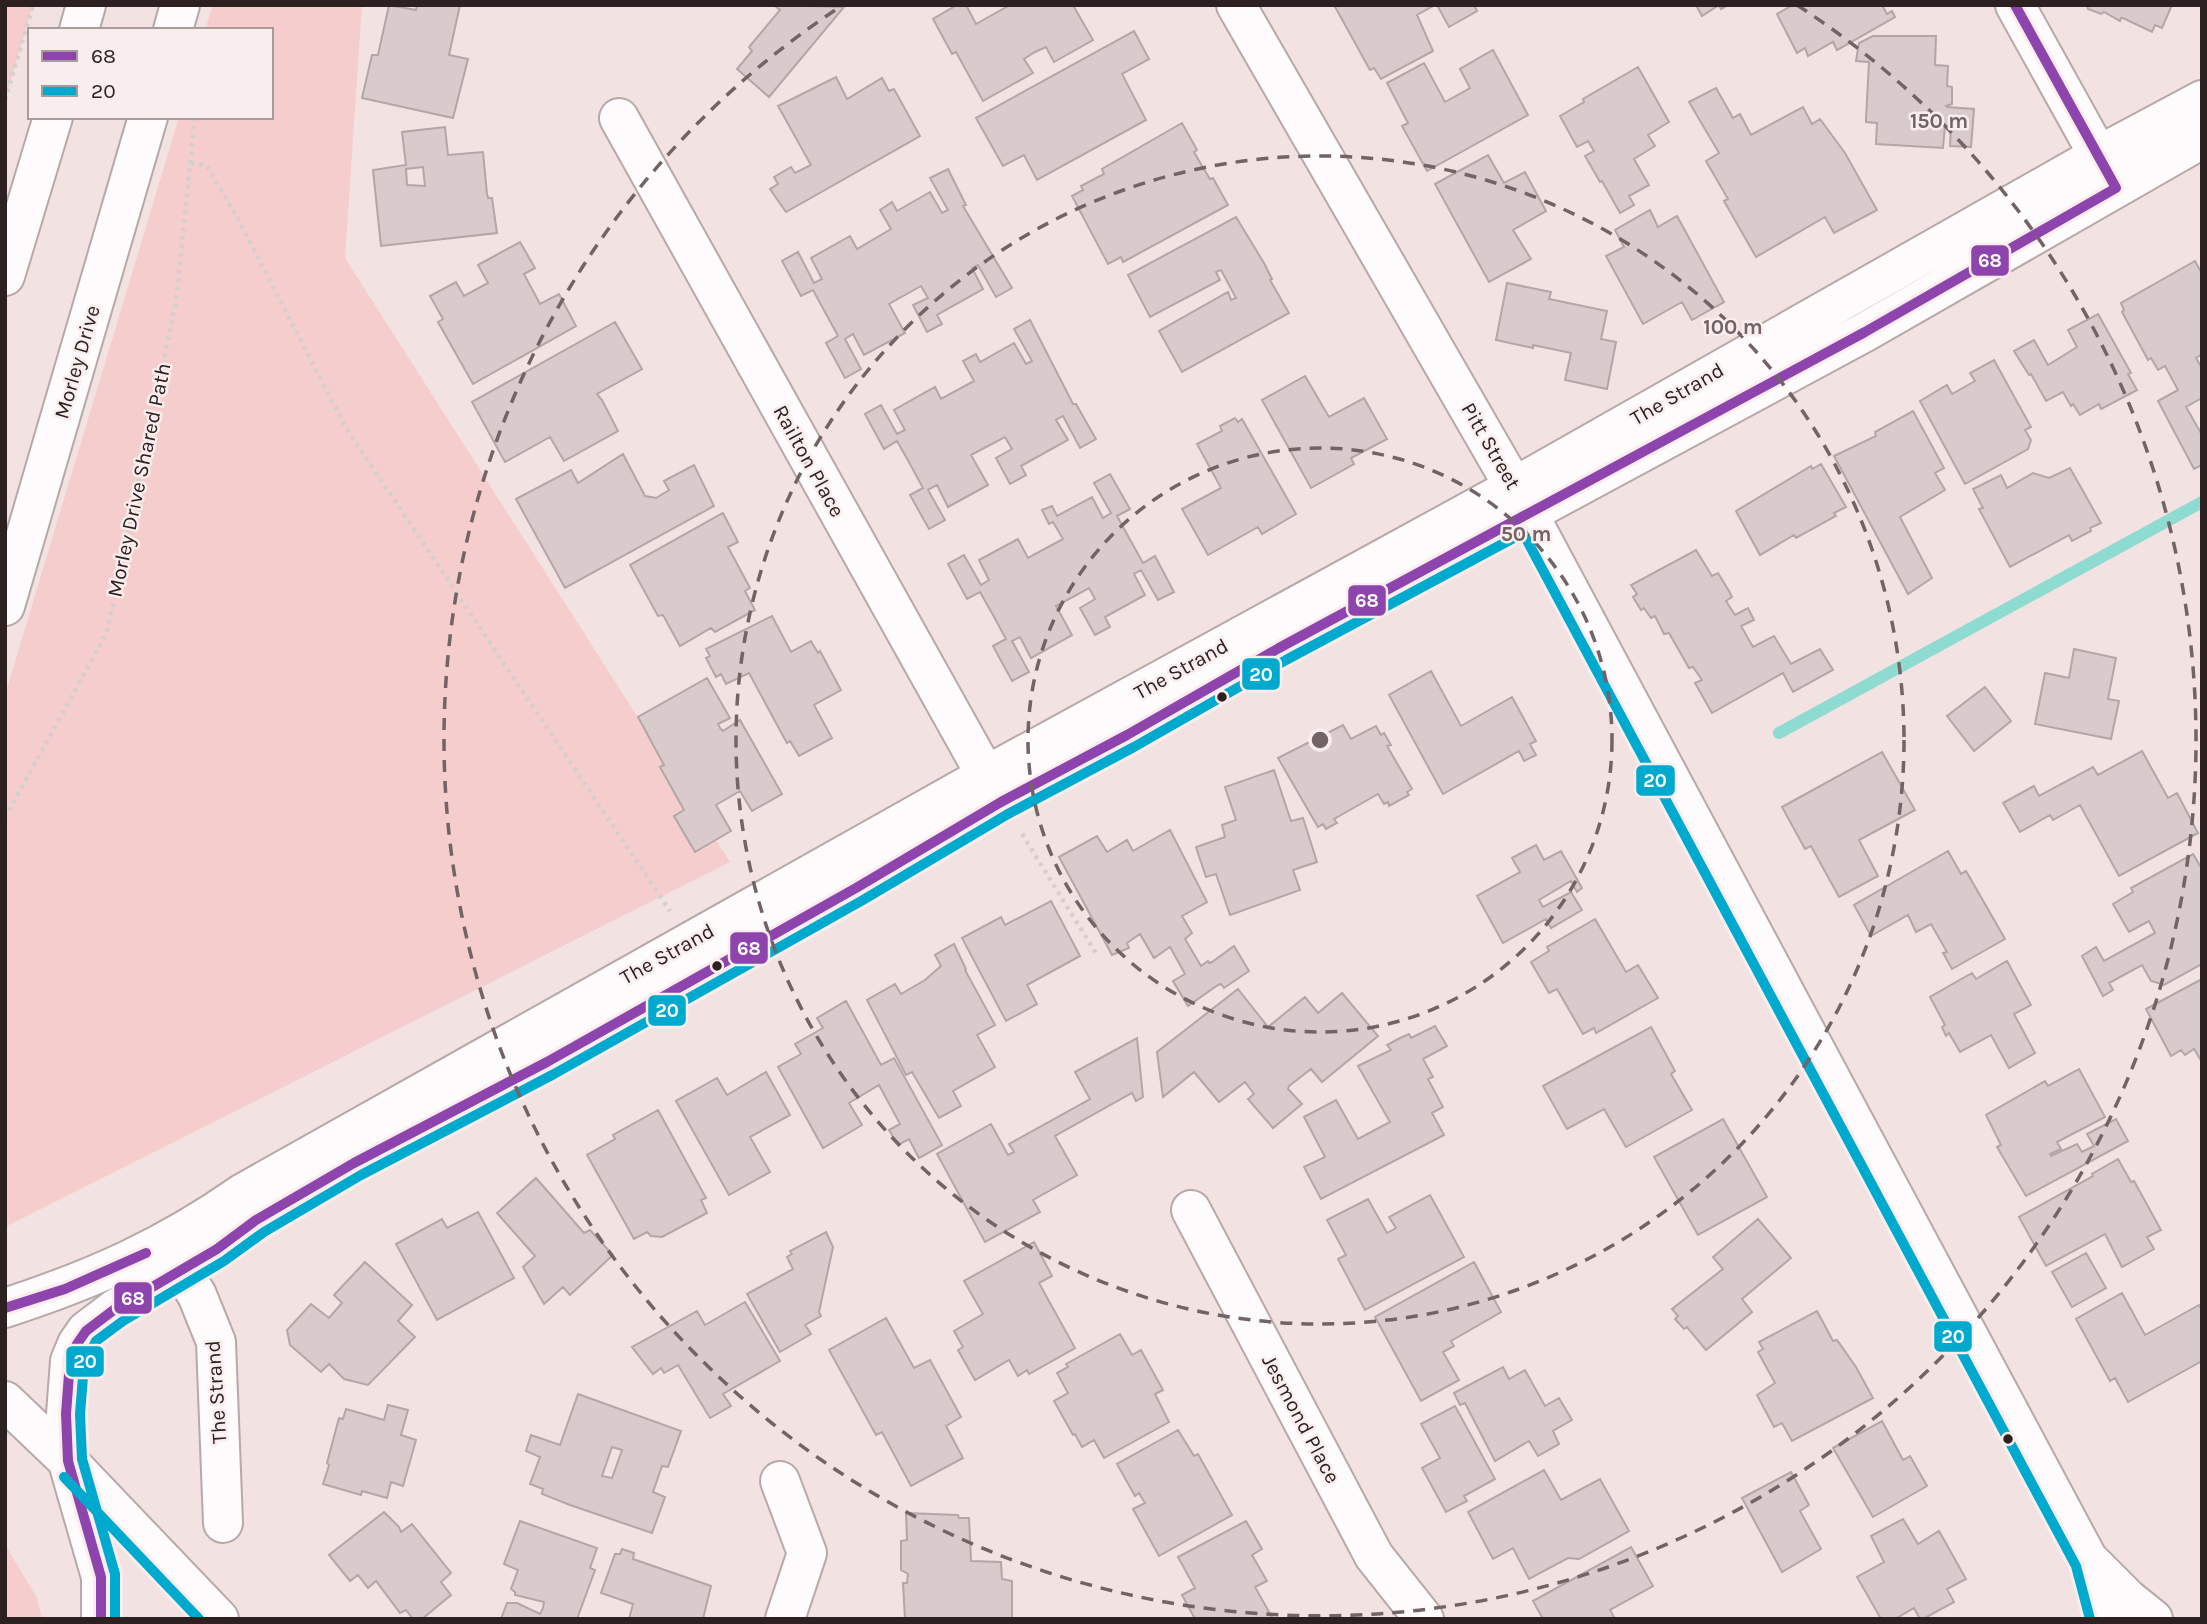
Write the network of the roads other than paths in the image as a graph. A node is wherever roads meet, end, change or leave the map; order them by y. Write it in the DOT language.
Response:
graph roads {
  1 [pos="86,5"];
  2 [pos="180,5"];
  3 [pos="1236,5"];
  4 [pos="2015,5"];
  5 [pos="80,28"];
  6 [pos="174,28"];
  7 [pos="2202,100"];
  8 [pos="619,118"];
  9 [pos="52,119"];
  10 [pos="147,119"];
  11 [pos="2202,139"];
  12 [pos="2108,171"];
  13 [pos="5,275"];
  14 [pos="1522,500"];
  15 [pos="5,606"];
  16 [pos="993,789"];
  17 [pos="1191,1210"];
  18 [pos="172,1257"];
  19 [pos="5,1308"];
  20 [pos="5,1401"];
  21 [pos="68,1461"];
  22 [pos="780,1481"];
  23 [pos="223,1523"];
  24 [pos="2089,1561"];
  25 [pos="101,1619"];
  26 [pos="219,1619"];
  27 [pos="785,1619"];
  28 [pos="1424,1619"];
  29 [pos="2105,1619"];
  30 [pos="2153,1619"];
  1 -- 5 [label="main road"];
  2 -- 6 [label="main road"];
  3 -- 14 [label="main road, Pitt Street"];
  4 -- 12 [label="main road"];
  7 -- 12 [label="main road, The Strand"];
  8 -- 16 [label="main road, Railton Place"];
  9 -- 13 [label="main road"];
  10 -- 15 [label="main road, Morley Drive"];
  11 -- 12 [label="main road, The Strand"];
  12 -- 14 [label="main road, The Strand"];
  14 -- 16 [label="main road, The Strand"];
  14 -- 24 [label="main road, Pitt Street"];
  16 -- 18 [label="main road, The Strand"];
  16 -- 18 [label="main road, The Strand"];
  17 -- 28 [label="main road, Jesmond Place"];
  18 -- 19 [label="main road, The Strand"];
  18 -- 21 [label="main road, The Strand"];
  18 -- 23 [label="main road, The Strand"];
  20 -- 21 [label="main road"];
  21 -- 25 [label="main road, The Strand"];
  21 -- 26 [label="main road"];
  22 -- 27 [label="main road"];
  24 -- 29 [label="main road, Pitt Street"];
  24 -- 30 [label="main road, Pitt Street"];
}
